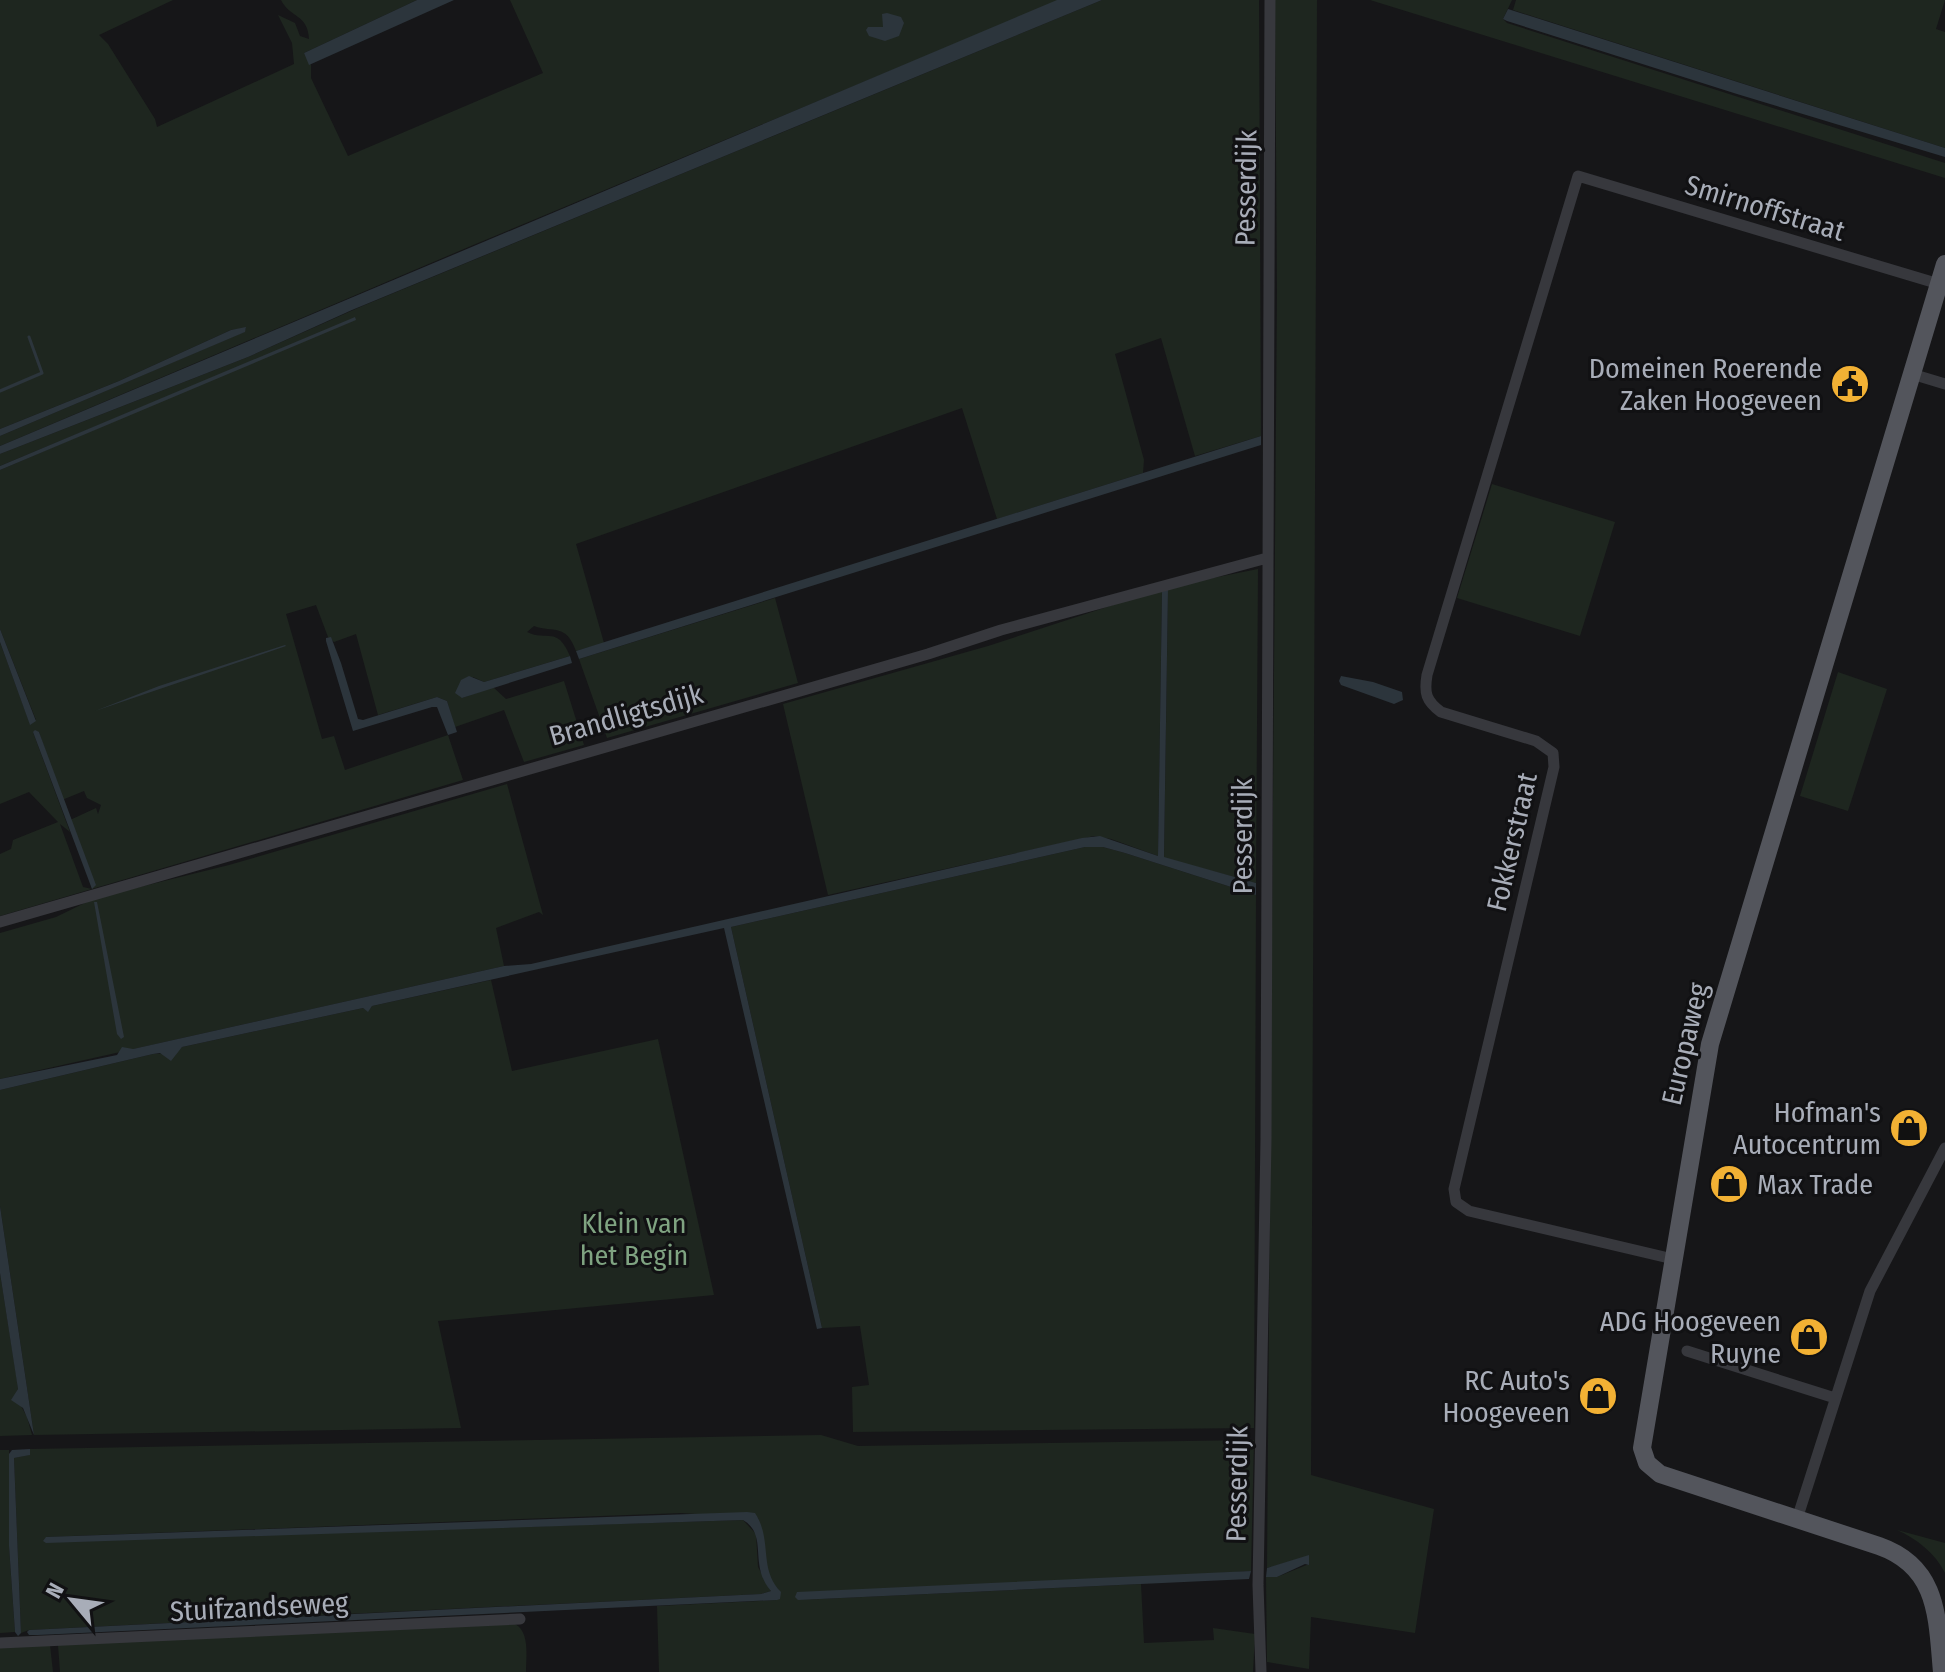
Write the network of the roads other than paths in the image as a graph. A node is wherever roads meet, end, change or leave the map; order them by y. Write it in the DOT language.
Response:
graph roads {
  1 [pos="1270,0"];
  2 [pos="1578,176"];
  3 [pos="1945,264"];
  4 [pos="1939,284"];
  5 [pos="1912,374"];
  6 [pos="1945,384"];
  7 [pos="1267,558"];
  8 [pos="0,922"];
  9 [pos="1945,1148"];
  10 [pos="1673,1259"];
  11 [pos="1687,1351"];
  12 [pos="1835,1398"];
  13 [pos="1797,1519"];
  14 [pos="520,1619"];
  15 [pos="0,1643"];
  16 [pos="1261,1672"];
  17 [pos="1942,1672"];
  1 -- 7 [label="street, Pesserdijk"];
  2 -- 4 [label="street, Smirnoffstraat"];
  2 -- 10 [label="street, Fokkerstraat"];
  3 -- 4 [label="main road, Europaweg"];
  4 -- 5 [label="main road, Europaweg"];
  5 -- 6 [label="street"];
  5 -- 10 [label="main road, Europaweg"];
  7 -- 8 [label="street, Brandligtsdijk"];
  7 -- 16 [label="street, Pesserdijk"];
  9 -- 12 [label="street"];
  10 -- 13 [label="main road, Europaweg"];
  11 -- 12 [label="street"];
  12 -- 13 [label="street"];
  13 -- 17 [label="main road, Europaweg"];
  14 -- 15 [label="street, Stuifzandseweg"];
}
